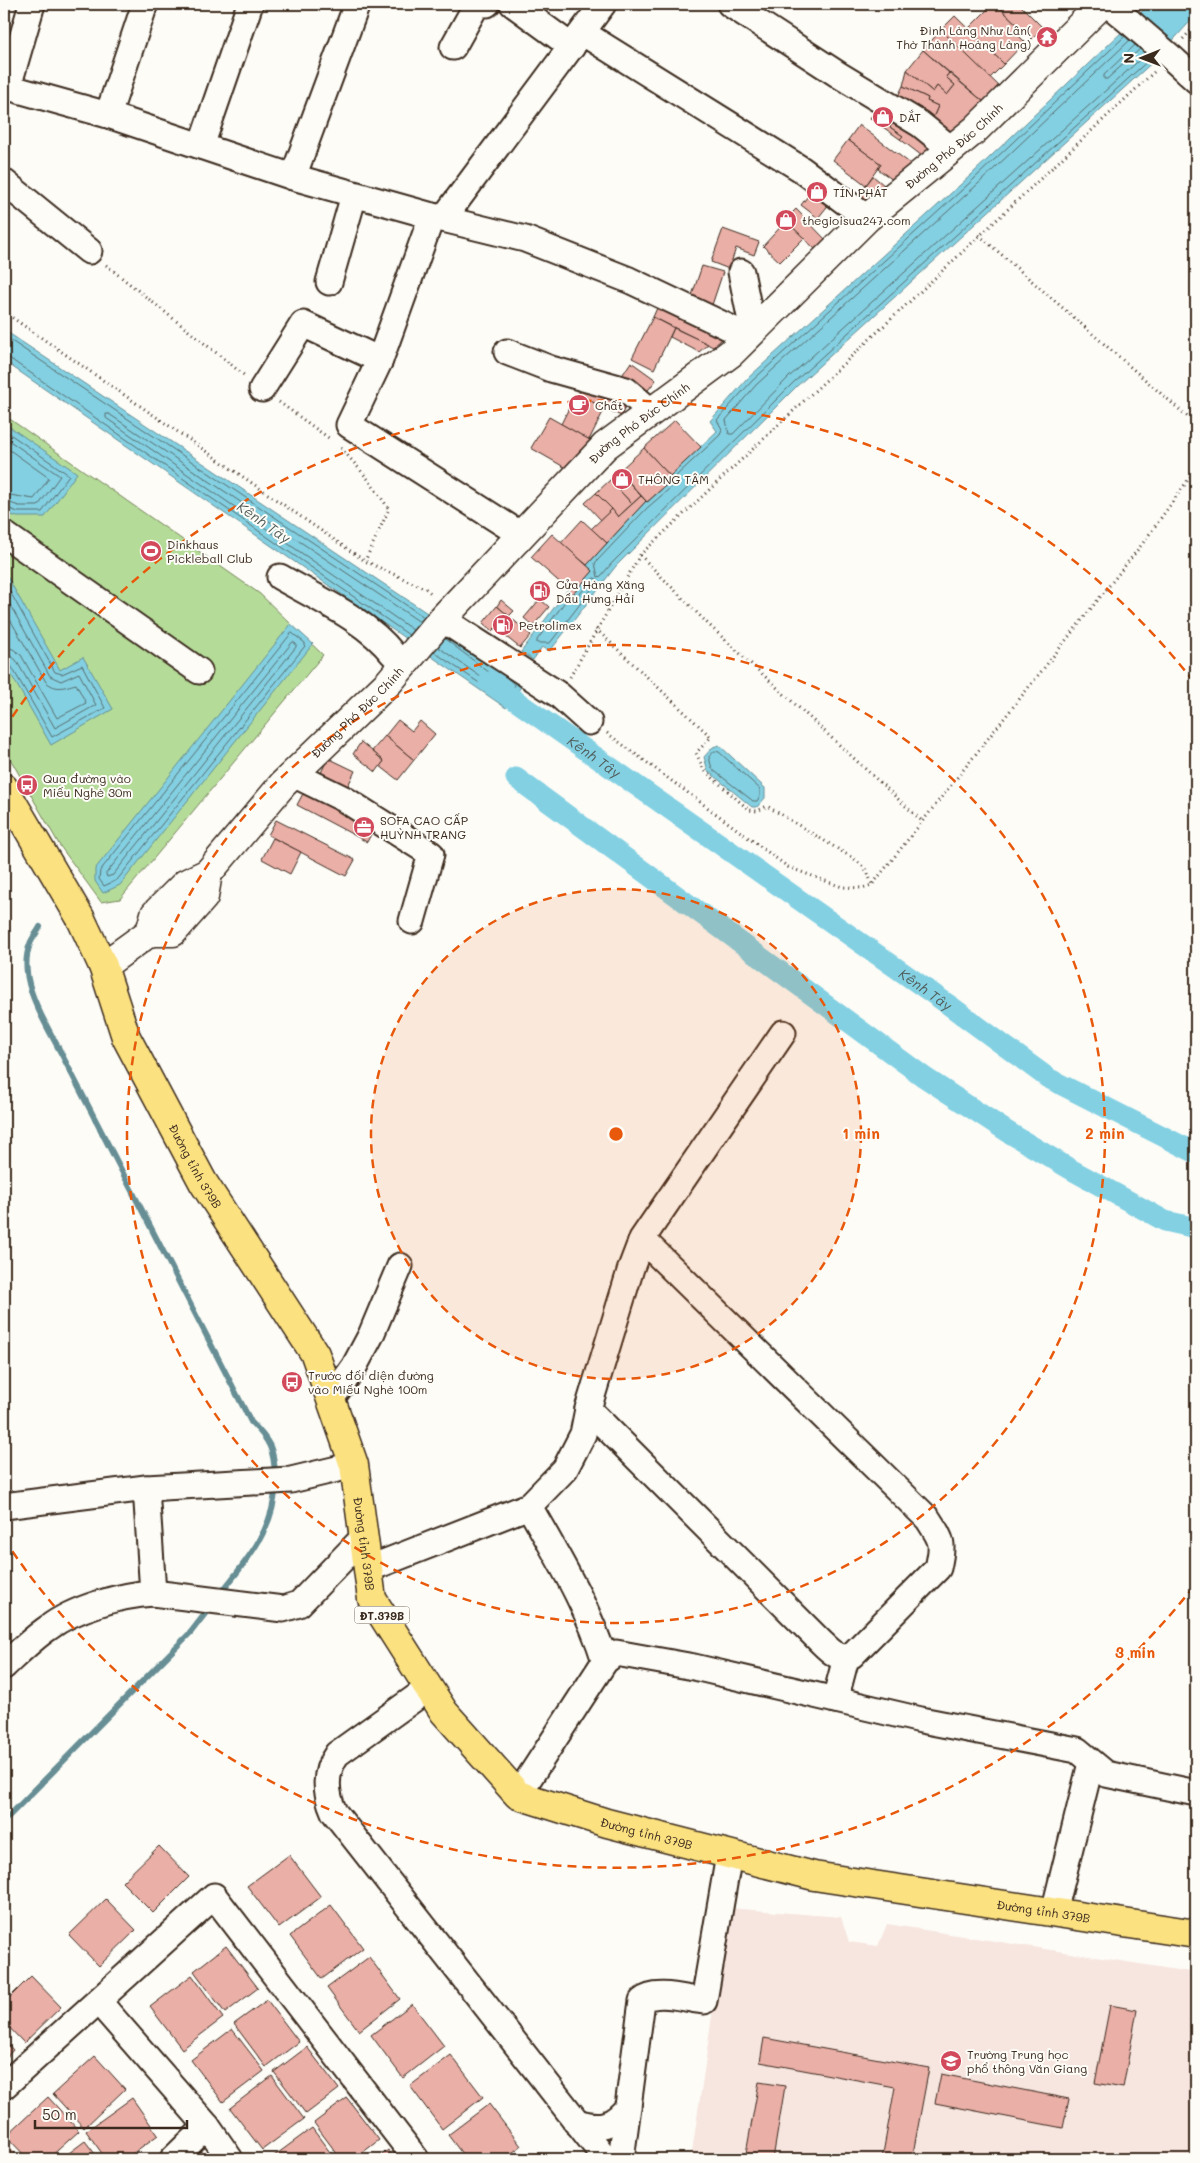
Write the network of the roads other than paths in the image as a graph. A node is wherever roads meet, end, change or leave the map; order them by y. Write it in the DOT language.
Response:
graph roads {
  1 [pos="32,4"];
  2 [pos="145,4"];
  3 [pos="250,4"];
  4 [pos="357,4"];
  5 [pos="487,4"];
  6 [pos="513,4"];
  7 [pos="603,4"];
  8 [pos="730,4"];
  9 [pos="1102,4"];
  10 [pos="1108,4"];
  11 [pos="577,40"];
  12 [pos="453,47"];
  13 [pos="1196,80"];
  14 [pos="6,86"];
  15 [pos="108,115"];
  16 [pos="201,146"];
  17 [pos="951,149"];
  18 [pos="293,177"];
  19 [pos="4,182"];
  20 [pos="354,195"];
  21 [pos="438,218"];
  22 [pos="866,218"];
  23 [pos="89,251"];
  24 [pos="741,272"];
  25 [pos="329,282"];
  26 [pos="750,333"];
  27 [pos="507,352"];
  28 [pos="380,360"];
  29 [pos="262,389"];
  30 [pos="652,412"];
  31 [pos="4,534"];
  32 [pos="520,534"];
  33 [pos="280,577"];
  34 [pos="446,614"];
  35 [pos="399,657"];
  36 [pos="199,671"];
  37 [pos="589,722"];
  38 [pos="294,774"];
  39 [pos="4,788"];
  40 [pos="412,921"];
  41 [pos="102,966"];
  42 [pos="782,1032"];
  43 [pos="642,1240"];
  44 [pos="400,1266"];
  45 [pos="331,1400"];
  46 [pos="588,1409"];
  47 [pos="354,1465"];
  48 [pos="146,1488"];
  49 [pos="4,1506"];
  50 [pos="529,1506"];
  51 [pos="364,1537"];
  52 [pos="368,1569"];
  53 [pos="160,1594"];
  54 [pos="846,1658"];
  55 [pos="605,1661"];
  56 [pos="4,1666"];
  57 [pos="429,1688"];
  58 [pos="835,1700"];
  59 [pos="1090,1763"];
  60 [pos="1196,1793"];
  61 [pos="518,1795"];
  62 [pos="729,1855"];
  63 [pos="1054,1912"];
  64 [pos="1196,1934"];
  65 [pos="98,2000"];
  66 [pos="4,2086"];
  67 [pos="628,2107"];
  68 [pos="576,2122"];
  69 [pos="207,2126"];
  70 [pos="174,2159"];
  71 [pos="230,2159"];
  72 [pos="416,2159"];
  73 [pos="606,2159"];
  74 [pos="621,2159"];
  1 -- 14 [label="street"];
  2 -- 15 [label="street"];
  3 -- 16 [label="street"];
  4 -- 18 [label="street"];
  5 -- 12 [label="street"];
  6 -- 11 [label="street"];
  7 -- 11 [label="street"];
  8 -- 17 [label="street"];
  9 -- 17 [label="main road, Đường Phó Đức Chính"];
  10 -- 13 [label="street, bridge"];
  11 -- 21 [label="street"];
  11 -- 22 [label="street"];
  14 -- 15 [label="street"];
  15 -- 16 [label="street"];
  16 -- 18 [label="street"];
  17 -- 22 [label="main road, Đường Phó Đức Chính"];
  18 -- 20 [label="street"];
  19 -- 23 [label="street"];
  20 -- 21 [label="street"];
  20 -- 25 [label="street"];
  21 -- 26 [label="street"];
  21 -- 28 [label="street"];
  22 -- 26 [label="main road, Đường Phó Đức Chính"];
  24 -- 26 [label="street"];
  26 -- 30 [label="main road, Đường Phó Đức Chính"];
  27 -- 30 [label="street"];
  28 -- 29 [label="street"];
  28 -- 32 [label="street"];
  30 -- 32 [label="main road, Đường Phó Đức Chính"];
  31 -- 36 [label="street"];
  32 -- 34 [label="main road, Đường Phó Đức Chính"];
  33 -- 35 [label="street"];
  34 -- 35 [label="main road, Đường Phó Đức Chính"];
  34 -- 37 [label="street"];
  35 -- 38 [label="main road, Đường Phó Đức Chính"];
  38 -- 40 [label="street"];
  38 -- 41 [label="main road, Đường Phó Đức Chính"];
  39 -- 41 [label="main road, Đường tỉnh 379B / ĐT.379B"];
  41 -- 45 [label="main road, Đường tỉnh 379B / ĐT.379B"];
  42 -- 43 [label="street"];
  43 -- 46 [label="street"];
  43 -- 54 [label="street"];
  44 -- 45 [label="street"];
  45 -- 47 [label="main road, Đường tỉnh 379B / ĐT.379B"];
  46 -- 50 [label="street"];
  46 -- 54 [label="street"];
  47 -- 48 [label="street"];
  47 -- 51 [label="main road, Đường tỉnh 379B / ĐT.379B"];
  48 -- 49 [label="street"];
  48 -- 53 [label="street"];
  50 -- 52 [label="street"];
  50 -- 55 [label="street"];
  51 -- 52 [label="main road, Đường tỉnh 379B / ĐT.379B"];
  51 -- 53 [label="street"];
  52 -- 57 [label="main road, Đường tỉnh 379B / ĐT.379B"];
  53 -- 56 [label="street"];
  54 -- 58 [label="street"];
  55 -- 58 [label="street"];
  55 -- 61 [label="street"];
  57 -- 61 [label="main road, Đường tỉnh 379B / ĐT.379B"];
  57 -- 68 [label="street"];
  58 -- 59 [label="street"];
  59 -- 60 [label="street"];
  59 -- 63 [label="street"];
  61 -- 62 [label="main road, Đường tỉnh 379B"];
  62 -- 63 [label="main road, Đường tỉnh 379B"];
  62 -- 67 [label="street"];
  63 -- 64 [label="main road, Đường tỉnh 379B"];
  65 -- 66 [label="street"];
  65 -- 69 [label="street"];
  65 -- 72 [label="street"];
  67 -- 68 [label="street"];
  67 -- 74 [label="street"];
  68 -- 73 [label="street"];
  69 -- 70 [label="street"];
  69 -- 71 [label="street"];
}
